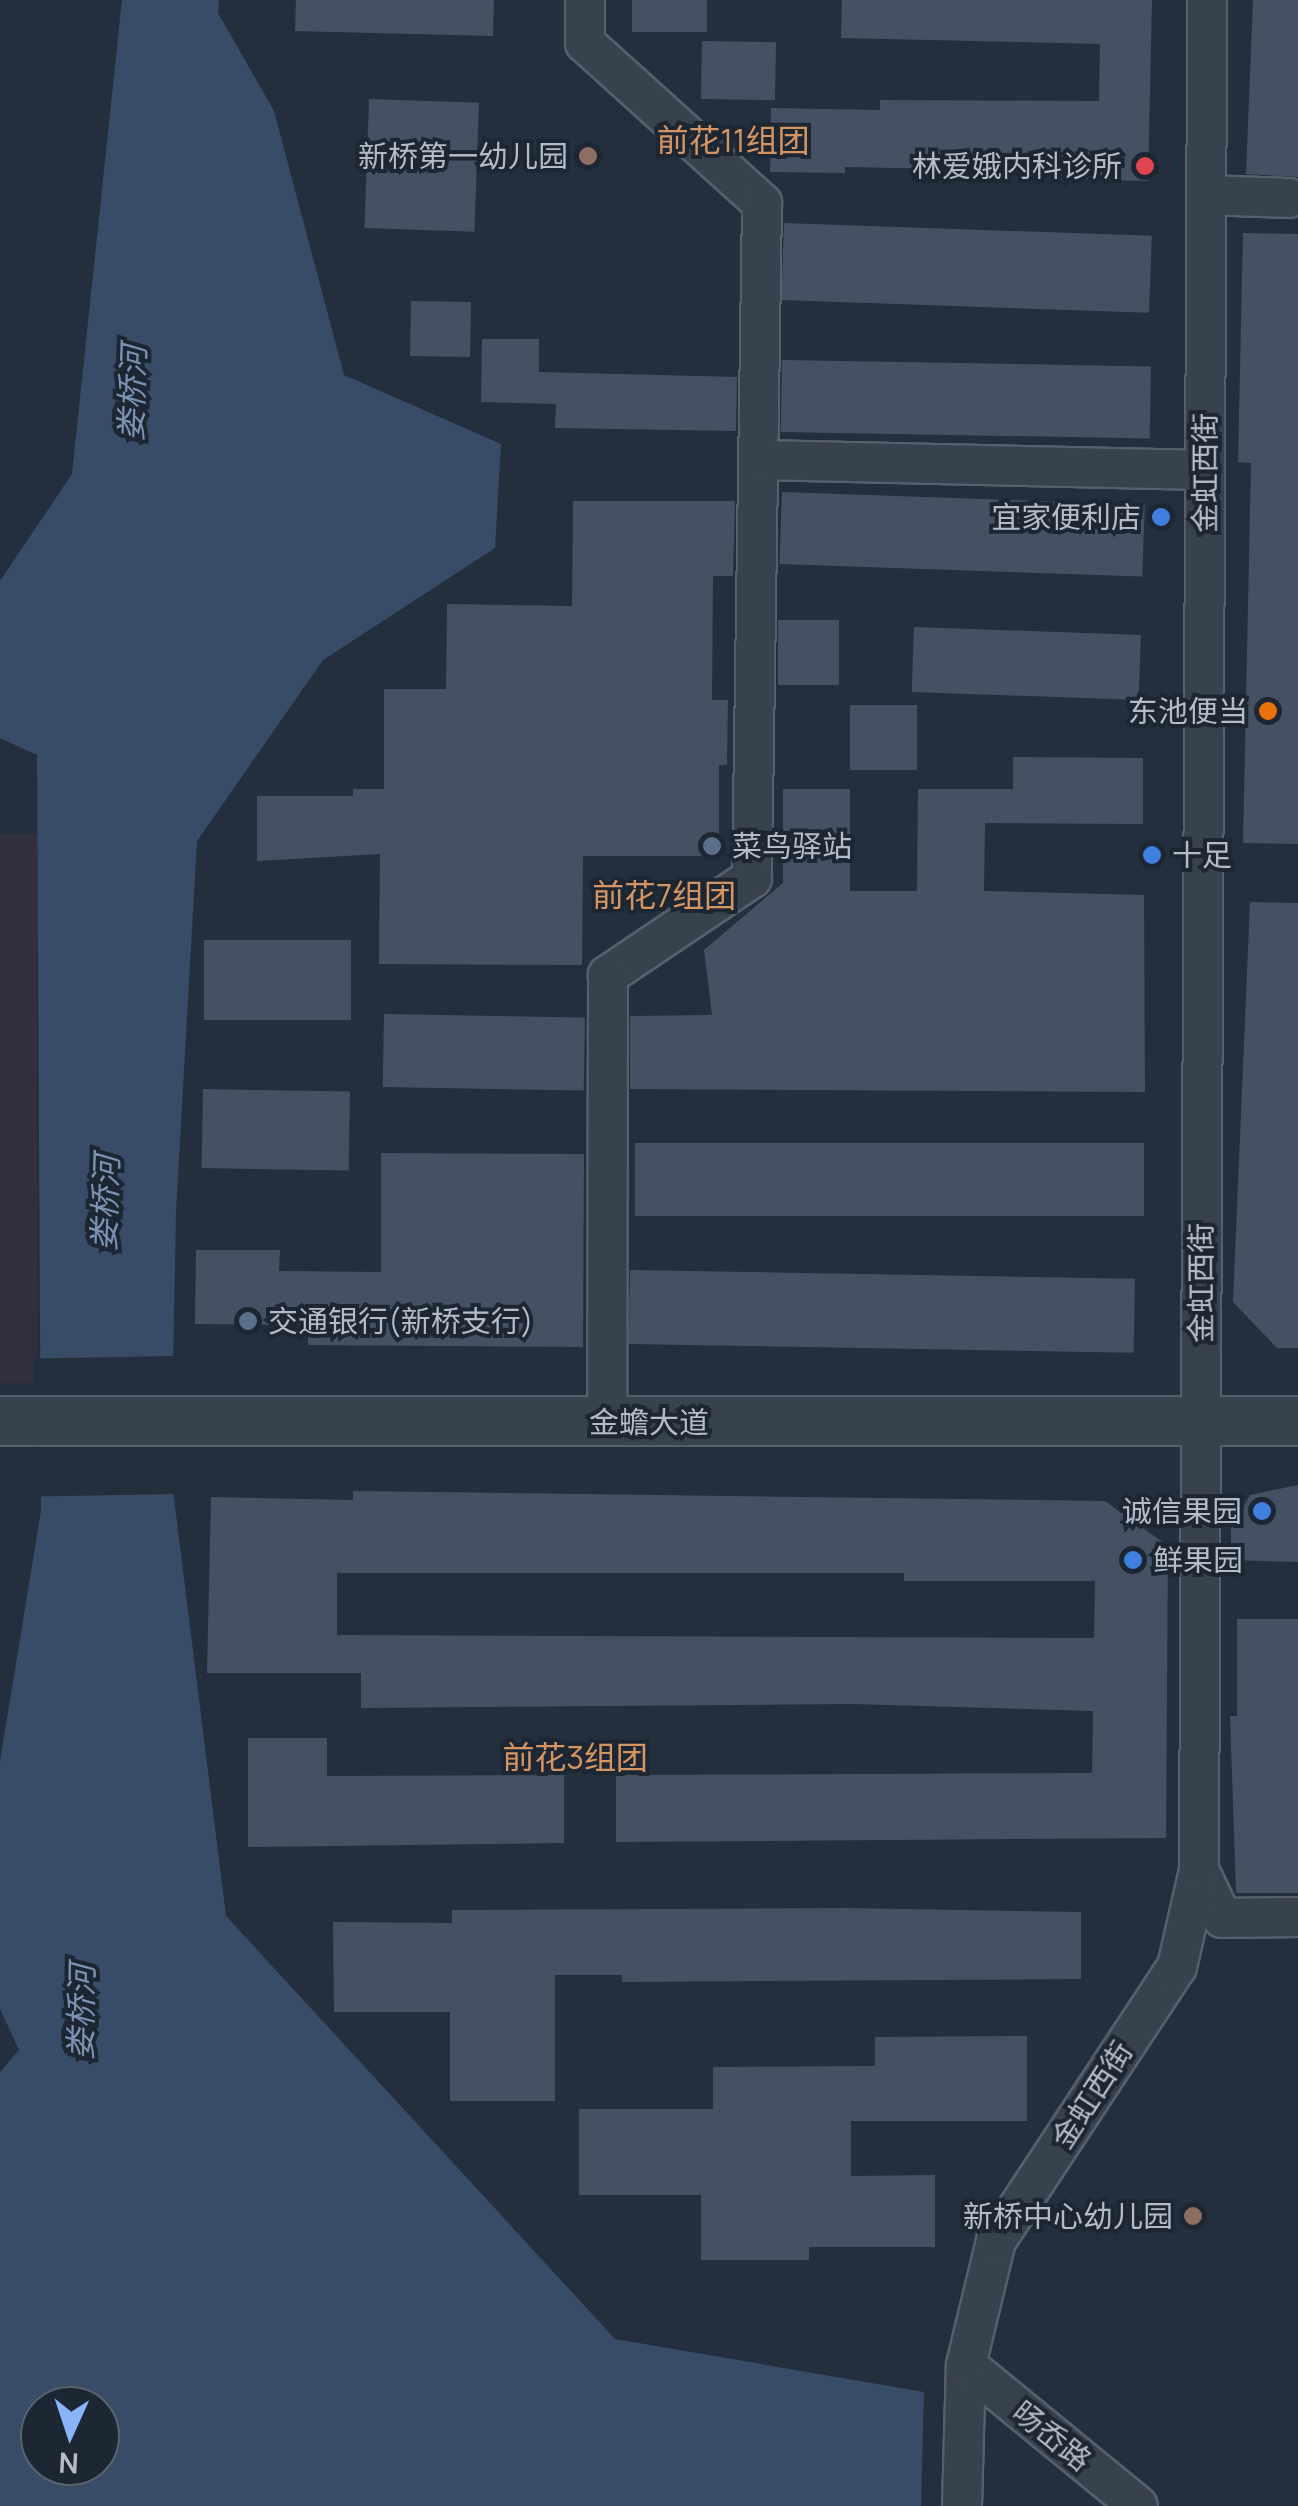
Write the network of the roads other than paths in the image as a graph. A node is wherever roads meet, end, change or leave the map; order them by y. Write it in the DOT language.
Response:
graph roads {
  1 [pos="585,0"];
  2 [pos="1207,0"];
  3 [pos="1206,196"];
  4 [pos="1289,198"];
  5 [pos="758,460"];
  6 [pos="1205,470"];
  7 [pos="0,1421"];
  8 [pos="1200,1421"];
  9 [pos="1298,1421"];
  10 [pos="607,1422"];
  11 [pos="1199,1870"];
  12 [pos="1298,1917"];
  13 [pos="966,2365"];
  14 [pos="962,2506"];
  15 [pos="1138,2506"];
  1 -- 5 [label="street"];
  2 -- 3 [label="street, 金虹西街"];
  3 -- 4 [label="street"];
  3 -- 6 [label="street, 金虹西街"];
  5 -- 6 [label="street"];
  5 -- 10 [label="street"];
  6 -- 8 [label="street, 金虹西街"];
  7 -- 10 [label="street, 金蟾大道"];
  8 -- 9 [label="street, 金蟾大道"];
  8 -- 10 [label="street, 金蟾大道"];
  8 -- 11 [label="street, 金虹西街"];
  11 -- 12 [label="street"];
  11 -- 13 [label="street, 金虹西街"];
  13 -- 14 [label="street, 金虹西街"];
  13 -- 15 [label="street, 旸岙路"];
}
